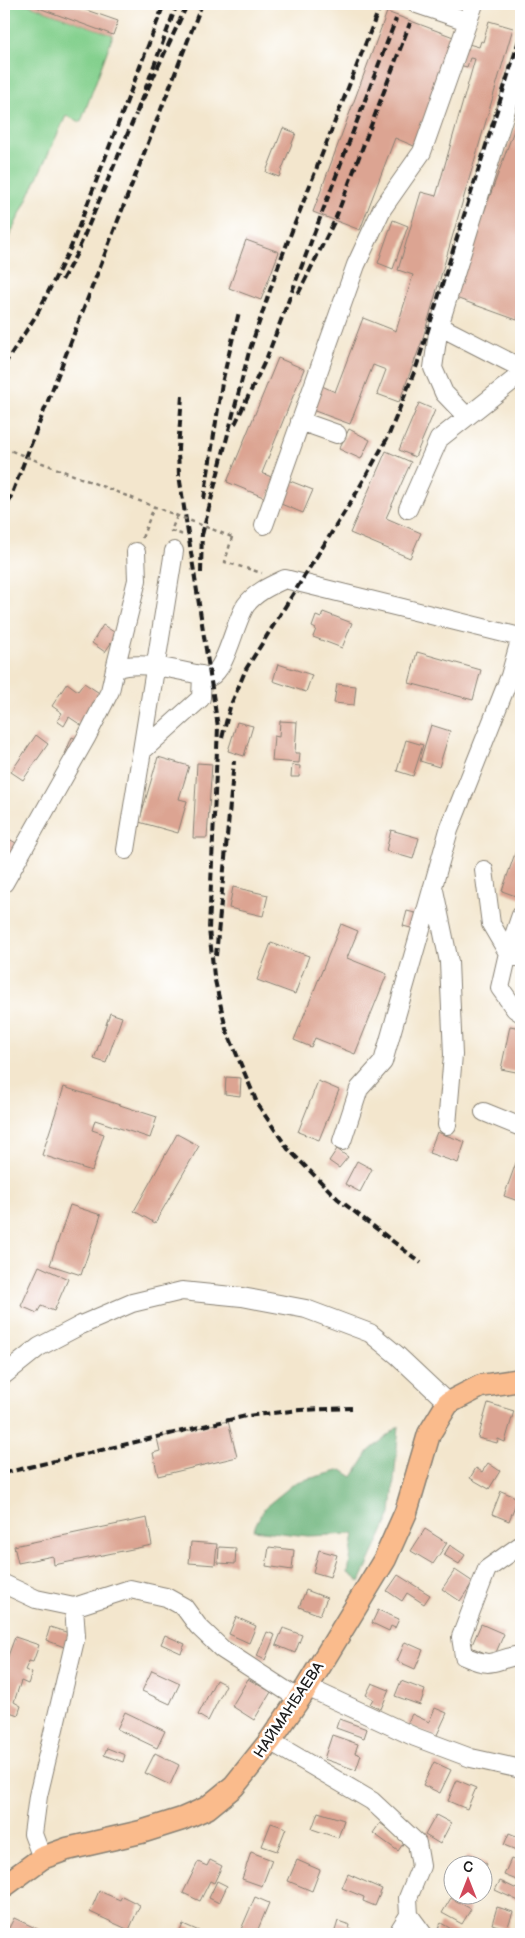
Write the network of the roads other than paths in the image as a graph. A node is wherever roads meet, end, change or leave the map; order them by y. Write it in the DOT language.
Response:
graph roads {
  1 [pos="417,4"];
  2 [pos="474,4"];
  3 [pos="467,21"];
  4 [pos="520,71"];
  5 [pos="439,326"];
  6 [pos="521,368"];
  7 [pos="521,374"];
  8 [pos="467,417"];
  9 [pos="300,421"];
  10 [pos="337,434"];
  11 [pos="408,509"];
  12 [pos="264,525"];
  13 [pos="174,551"];
  14 [pos="136,552"];
  15 [pos="521,637"];
  16 [pos="156,667"];
  17 [pos="115,669"];
  18 [pos="202,675"];
  19 [pos="142,751"];
  20 [pos="126,850"];
  21 [pos="484,870"];
  22 [pos="4,883"];
  23 [pos="434,887"];
  24 [pos="521,915"];
  25 [pos="514,955"];
  26 [pos="521,1013"];
  27 [pos="484,1112"];
  28 [pos="448,1125"];
  29 [pos="521,1127"];
  30 [pos="342,1141"];
  31 [pos="4,1375"];
  32 [pos="521,1380"];
  33 [pos="448,1403"];
  34 [pos="521,1545"];
  35 [pos="4,1584"];
  36 [pos="74,1607"];
  37 [pos="521,1655"];
  38 [pos="303,1693"];
  39 [pos="270,1742"];
  40 [pos="521,1769"];
  41 [pos="42,1858"];
  42 [pos="4,1886"];
  43 [pos="409,1915"];
  44 [pos="398,1934"];
  45 [pos="423,1934"];
  1 -- 3 [label="street"];
  2 -- 3 [label="street"];
  3 -- 9 [label="street"];
  4 -- 5 [label="street"];
  5 -- 6 [label="street"];
  5 -- 8 [label="street"];
  7 -- 8 [label="street"];
  8 -- 11 [label="street"];
  9 -- 10 [label="street"];
  9 -- 12 [label="street"];
  13 -- 16 [label="street"];
  14 -- 17 [label="street"];
  15 -- 18 [label="street"];
  15 -- 23 [label="street"];
  16 -- 17 [label="street"];
  16 -- 18 [label="street"];
  16 -- 19 [label="street"];
  17 -- 22 [label="street"];
  18 -- 19 [label="street"];
  19 -- 20 [label="street"];
  21 -- 25 [label="street"];
  23 -- 28 [label="street"];
  23 -- 30 [label="street"];
  24 -- 25 [label="street"];
  25 -- 26 [label="street"];
  27 -- 29 [label="street"];
  31 -- 33 [label="street"];
  32 -- 33 [label="main road"];
  33 -- 38 [label="main road, НАЙМАНБАЕВА"];
  34 -- 37 [label="street"];
  35 -- 36 [label="street"];
  36 -- 38 [label="street"];
  36 -- 41 [label="street"];
  38 -- 39 [label="main road, НАЙМАНБАЕВА"];
  38 -- 40 [label="street"];
  39 -- 41 [label="main road, НАЙМАНБАЕВА"];
  39 -- 43 [label="street"];
  41 -- 42 [label="main road, НАЙМАНБАЕВА"];
  43 -- 44 [label="street"];
  43 -- 45 [label="street"];
}
